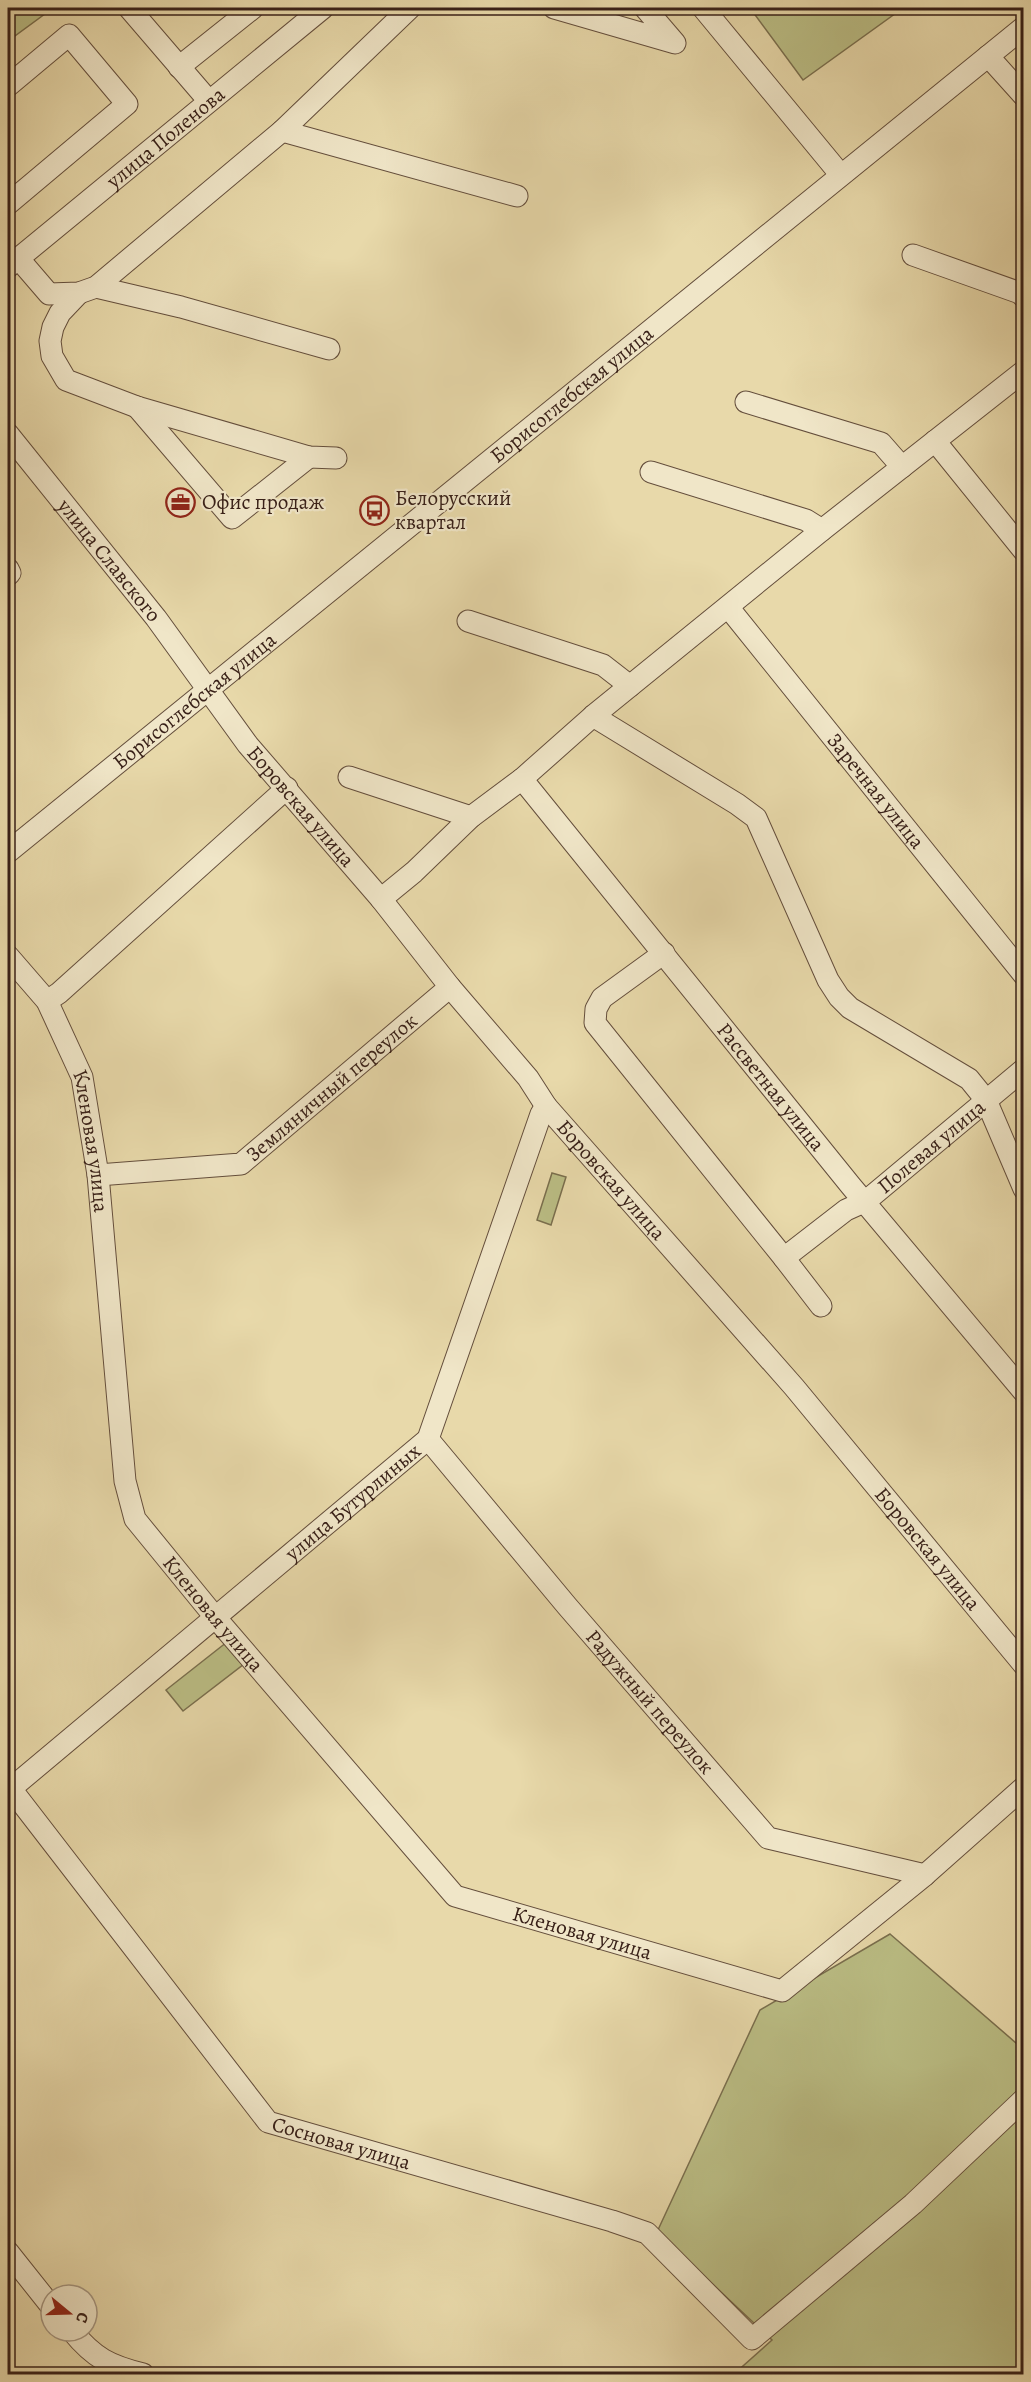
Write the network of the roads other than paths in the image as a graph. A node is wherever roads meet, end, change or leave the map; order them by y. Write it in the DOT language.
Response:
graph roads {
  1 [pos="129,8"];
  2 [pos="253,8"];
  3 [pos="322,8"];
  4 [pos="410,8"];
  5 [pos="554,8"];
  6 [pos="645,8"];
  7 [pos="703,8"];
  8 [pos="1023,27"];
  9 [pos="988,56"];
  10 [pos="179,67"];
  11 [pos="8,86"];
  12 [pos="1023,96"];
  13 [pos="208,100"];
  14 [pos="282,130"];
  15 [pos="840,174"];
  16 [pos="517,196"];
  17 [pos="8,204"];
  18 [pos="913,255"];
  19 [pos="13,262"];
  20 [pos="88,290"];
  21 [pos="1023,297"];
  22 [pos="329,349"];
  23 [pos="1023,371"];
  24 [pos="746,402"];
  25 [pos="136,407"];
  26 [pos="8,434"];
  27 [pos="934,441"];
  28 [pos="309,457"];
  29 [pos="336,458"];
  30 [pos="902,467"];
  31 [pos="651,472"];
  32 [pos="822,530"];
  33 [pos="1023,551"];
  34 [pos="8,569"];
  35 [pos="8,575"];
  36 [pos="728,607"];
  37 [pos="468,621"];
  38 [pos="630,686"];
  39 [pos="209,688"];
  40 [pos="593,716"];
  41 [pos="349,777"];
  42 [pos="522,779"];
  43 [pos="287,788"];
  44 [pos="471,817"];
  45 [pos="8,852"];
  46 [pos="381,899"];
  47 [pos="664,953"];
  48 [pos="8,956"];
  49 [pos="1023,975"];
  50 [pos="450,987"];
  51 [pos="47,1000"];
  52 [pos="1023,1070"];
  53 [pos="986,1100"];
  54 [pos="546,1106"];
  55 [pos="98,1175"];
  56 [pos="1023,1189"];
  57 [pos="866,1201"];
  58 [pos="784,1258"];
  59 [pos="821,1306"];
  60 [pos="1023,1392"];
  61 [pos="428,1439"];
  62 [pos="215,1617"];
  63 [pos="1023,1665"];
  64 [pos="1023,1787"];
  65 [pos="8,1788"];
  66 [pos="925,1875"];
  67 [pos="1023,2099"];
  68 [pos="8,2252"];
  69 [pos="39,2291"];
  70 [pos="82,2343"];
  71 [pos="143,2374"];
  1 -- 10 [label="street"];
  2 -- 10 [label="street"];
  3 -- 13 [label="street, улица Поленова"];
  4 -- 14 [label="street"];
  5 -- 6 [label="street"];
  7 -- 15 [label="street"];
  8 -- 9 [label="street, Борисоглебская улица"];
  9 -- 12 [label="street"];
  9 -- 15 [label="street, Борисоглебская улица"];
  10 -- 13 [label="street"];
  11 -- 17 [label="street"];
  13 -- 19 [label="street, улица Поленова"];
  14 -- 16 [label="street"];
  14 -- 20 [label="street"];
  15 -- 39 [label="street, Борисоглебская улица"];
  18 -- 21 [label="street"];
  19 -- 20 [label="street"];
  20 -- 22 [label="street"];
  20 -- 25 [label="street"];
  23 -- 27 [label="street"];
  24 -- 30 [label="street"];
  25 -- 28 [label="street"];
  25 -- 28 [label="street"];
  26 -- 39 [label="street, улица Славского"];
  27 -- 30 [label="street"];
  27 -- 33 [label="street"];
  28 -- 29 [label="street"];
  30 -- 32 [label="street"];
  31 -- 32 [label="street"];
  32 -- 36 [label="street"];
  34 -- 35 [label="street"];
  36 -- 38 [label="street"];
  36 -- 49 [label="street, Заречная улица"];
  37 -- 38 [label="street"];
  38 -- 40 [label="street"];
  39 -- 43 [label="street, Боровская улица"];
  39 -- 45 [label="street, Борисоглебская улица"];
  40 -- 42 [label="street"];
  40 -- 53 [label="street"];
  41 -- 44 [label="street"];
  42 -- 44 [label="street"];
  42 -- 47 [label="street, Рассветная улица"];
  43 -- 46 [label="street, Боровская улица"];
  43 -- 51 [label="street"];
  44 -- 46 [label="street"];
  46 -- 50 [label="street, Боровская улица"];
  47 -- 57 [label="street, Рассветная улица"];
  47 -- 58 [label="street"];
  48 -- 51 [label="street, Кленовая улица"];
  50 -- 54 [label="street, Боровская улица"];
  50 -- 55 [label="street, Земляничный переулок"];
  51 -- 55 [label="street, Кленовая улица"];
  52 -- 53 [label="street, Полевая улица"];
  53 -- 56 [label="street"];
  53 -- 57 [label="street, Полевая улица"];
  54 -- 61 [label="street, улица Бутурлиных"];
  54 -- 63 [label="street, Боровская улица"];
  55 -- 62 [label="street, Кленовая улица"];
  57 -- 58 [label="street, Полевая улица"];
  57 -- 60 [label="street, Рассветная улица"];
  58 -- 59 [label="street"];
  61 -- 62 [label="street, улица Бутурлиных"];
  61 -- 66 [label="street, Радужный переулок"];
  62 -- 65 [label="street, улица Бутурлиных"];
  62 -- 66 [label="street, Кленовая улица"];
  64 -- 66 [label="street"];
  65 -- 67 [label="street, Сосновая улица"];
  68 -- 69 [label="street"];
  70 -- 71 [label="street"];
}
